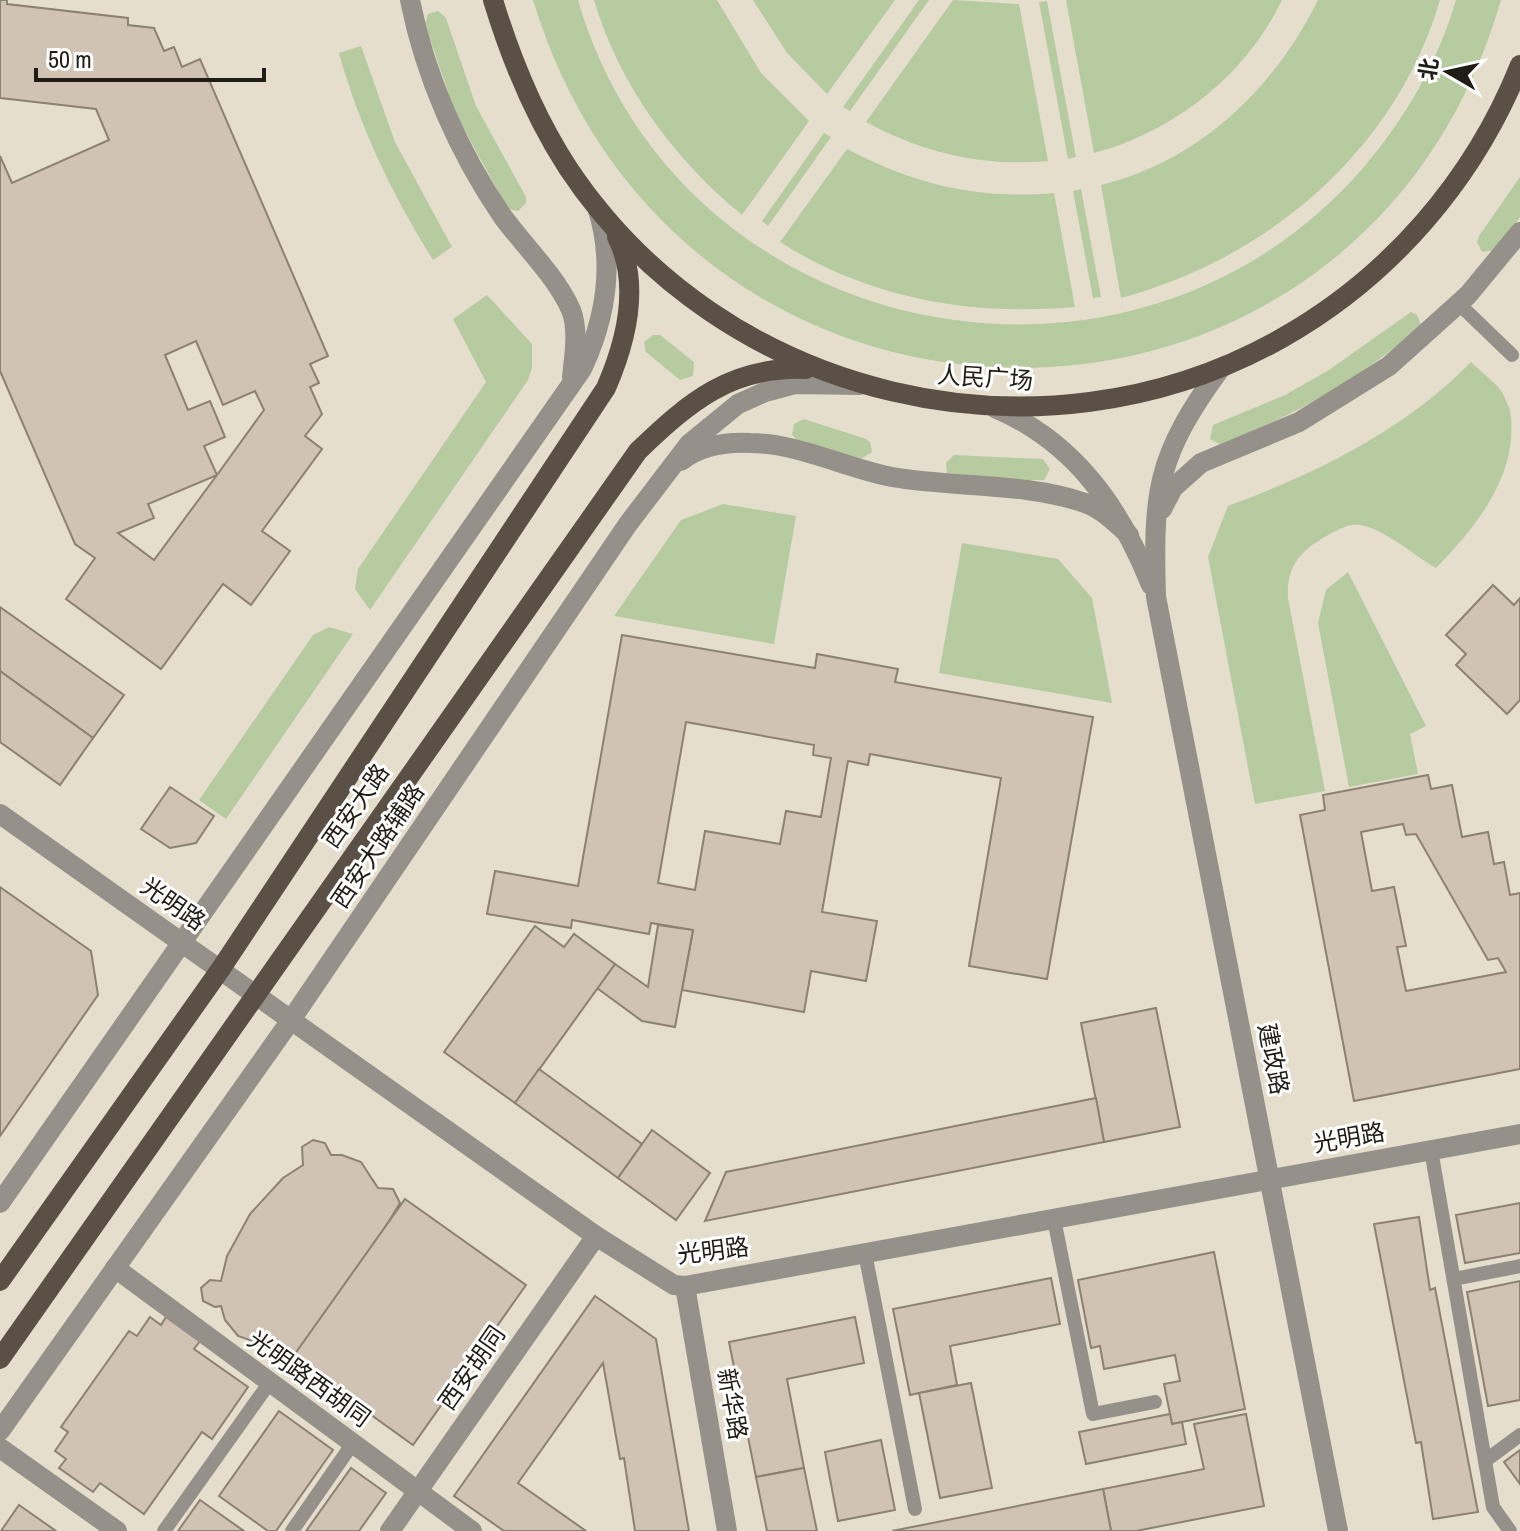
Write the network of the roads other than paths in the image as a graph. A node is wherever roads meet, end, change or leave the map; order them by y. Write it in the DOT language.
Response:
graph roads {
  1 [pos="410,0"];
  2 [pos="493,0"];
  3 [pos="1520,66"];
  4 [pos="603,214"];
  5 [pos="1520,232"];
  6 [pos="1459,304"];
  7 [pos="1512,355"];
  8 [pos="1220,369"];
  9 [pos="816,370"];
  10 [pos="860,385"];
  11 [pos="558,406"];
  12 [pos="995,408"];
  13 [pos="665,473"];
  14 [pos="1155,532"];
  15 [pos="1129,535"];
  16 [pos="1156,597"];
  17 [pos="0,814"];
  18 [pos="183,943"];
  19 [pos="220,970"];
  20 [pos="256,995"];
  21 [pos="291,1020"];
  22 [pos="1520,1134"];
  23 [pos="1431,1150"];
  24 [pos="1269,1179"];
  25 [pos="0,1203"];
  26 [pos="1054,1219"];
  27 [pos="596,1236"];
  28 [pos="865,1253"];
  29 [pos="1520,1266"];
  30 [pos="115,1268"];
  31 [pos="1454,1279"];
  32 [pos="0,1281"];
  33 [pos="685,1286"];
  34 [pos="0,1359"];
  35 [pos="270,1382"];
  36 [pos="1155,1402"];
  37 [pos="0,1431"];
  38 [pos="1520,1435"];
  39 [pos="353,1443"];
  40 [pos="0,1448"];
  41 [pos="1485,1461"];
  42 [pos="418,1491"];
  43 [pos="915,1509"];
  44 [pos="117,1531"];
  45 [pos="164,1531"];
  46 [pos="292,1531"];
  47 [pos="390,1531"];
  48 [pos="472,1531"];
  49 [pos="727,1531"];
  50 [pos="1336,1531"];
  51 [pos="1510,1531"];
  1 -- 11 [label="street"];
  2 -- 4 [label="main road, 人民广场"];
  3 -- 8 [label="main road, 人民广场"];
  4 -- 9 [label="main road, 人民广场"];
  4 -- 11 [label="street"];
  4 -- 19 [label="main road, 西安大路"];
  5 -- 6 [label="street"];
  6 -- 7 [label="lane"];
  6 -- 14 [label="street"];
  8 -- 12 [label="main road, 人民广场"];
  8 -- 14 [label="street"];
  9 -- 10 [label="main road, 人民广场"];
  9 -- 20 [label="main road, 西安大路"];
  10 -- 12 [label="main road, 人民广场"];
  10 -- 13 [label="street, 西安大路辅路"];
  11 -- 18 [label="street"];
  12 -- 15 [label="street"];
  13 -- 15 [label="street"];
  13 -- 21 [label="street, 西安大路辅路"];
  14 -- 16 [label="street"];
  15 -- 16 [label="street"];
  16 -- 24 [label="street, 建政路"];
  17 -- 18 [label="street, 光明路"];
  18 -- 19 [label="street, 光明路"];
  18 -- 25 [label="street"];
  19 -- 20 [label="street, 光明路"];
  19 -- 32 [label="main road, 西安大路"];
  20 -- 21 [label="street, 光明路"];
  20 -- 34 [label="main road, 西安大路"];
  21 -- 27 [label="street, 光明路"];
  21 -- 30 [label="street, 西安大路辅路"];
  22 -- 23 [label="street, 光明路"];
  23 -- 24 [label="street, 光明路"];
  23 -- 31 [label="lane"];
  24 -- 26 [label="street, 光明路"];
  24 -- 50 [label="street, 建政路"];
  26 -- 28 [label="street, 光明路"];
  26 -- 36 [label="lane"];
  27 -- 33 [label="street, 光明路"];
  27 -- 42 [label="street, 西安胡同"];
  28 -- 33 [label="street, 光明路"];
  28 -- 43 [label="lane"];
  29 -- 31 [label="lane"];
  30 -- 35 [label="street, 光明路西胡同"];
  30 -- 37 [label="street, 西安大路辅路"];
  31 -- 41 [label="lane"];
  33 -- 49 [label="street, 新华路"];
  35 -- 39 [label="street, 光明路西胡同"];
  35 -- 45 [label="lane"];
  38 -- 41 [label="lane"];
  39 -- 42 [label="street, 光明路西胡同"];
  39 -- 46 [label="lane"];
  40 -- 44 [label="street"];
  41 -- 51 [label="lane"];
  42 -- 47 [label="street, 西安胡同"];
  42 -- 48 [label="street, 光明路西胡同"];
}
